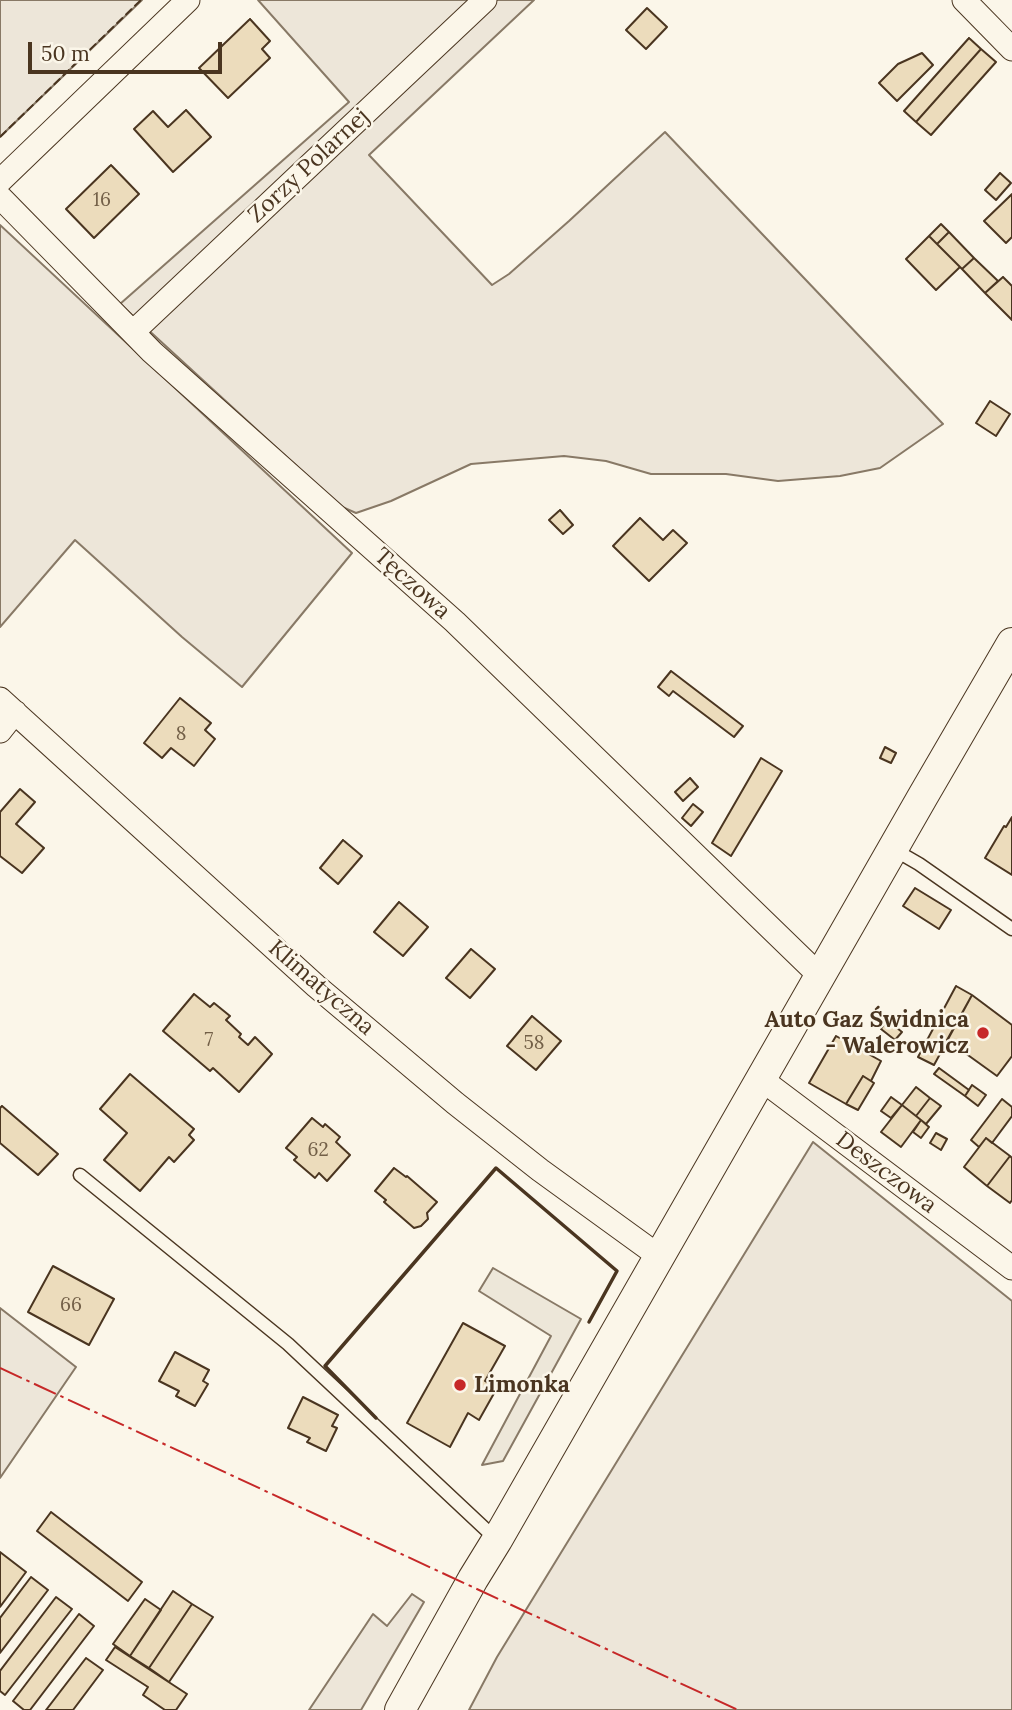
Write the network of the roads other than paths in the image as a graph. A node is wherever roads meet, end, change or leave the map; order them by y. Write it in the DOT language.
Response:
graph roads {
  1 [pos="188,0"];
  2 [pos="485,0"];
  3 [pos="964,0"];
  4 [pos="1012,49"];
  5 [pos="0,181"];
  6 [pos="0,197"];
  7 [pos="133,332"];
  8 [pos="1012,643"];
  9 [pos="7,706"];
  10 [pos="0,731"];
  11 [pos="892,849"];
  12 [pos="1012,929"];
  13 [pos="813,970"];
  14 [pos="761,1079"];
  15 [pos="80,1175"];
  16 [pos="660,1256"];
  17 [pos="1012,1268"];
  18 [pos="497,1540"];
  19 [pos="400,1710"];
  1 -- 5 [label="street"];
  2 -- 7 [label="street, Zorzy Polarnej"];
  3 -- 4 [label="street"];
  6 -- 7 [label="street, Tęczowa"];
  7 -- 13 [label="street, Tęczowa"];
  8 -- 11 [label="street"];
  9 -- 10 [label="street"];
  9 -- 16 [label="street, Klimatyczna"];
  11 -- 12 [label="lane"];
  11 -- 13 [label="street"];
  13 -- 14 [label="street"];
  14 -- 16 [label="street"];
  14 -- 17 [label="street, Deszczowa"];
  15 -- 18 [label="lane"];
  16 -- 18 [label="street"];
  18 -- 19 [label="street"];
}
